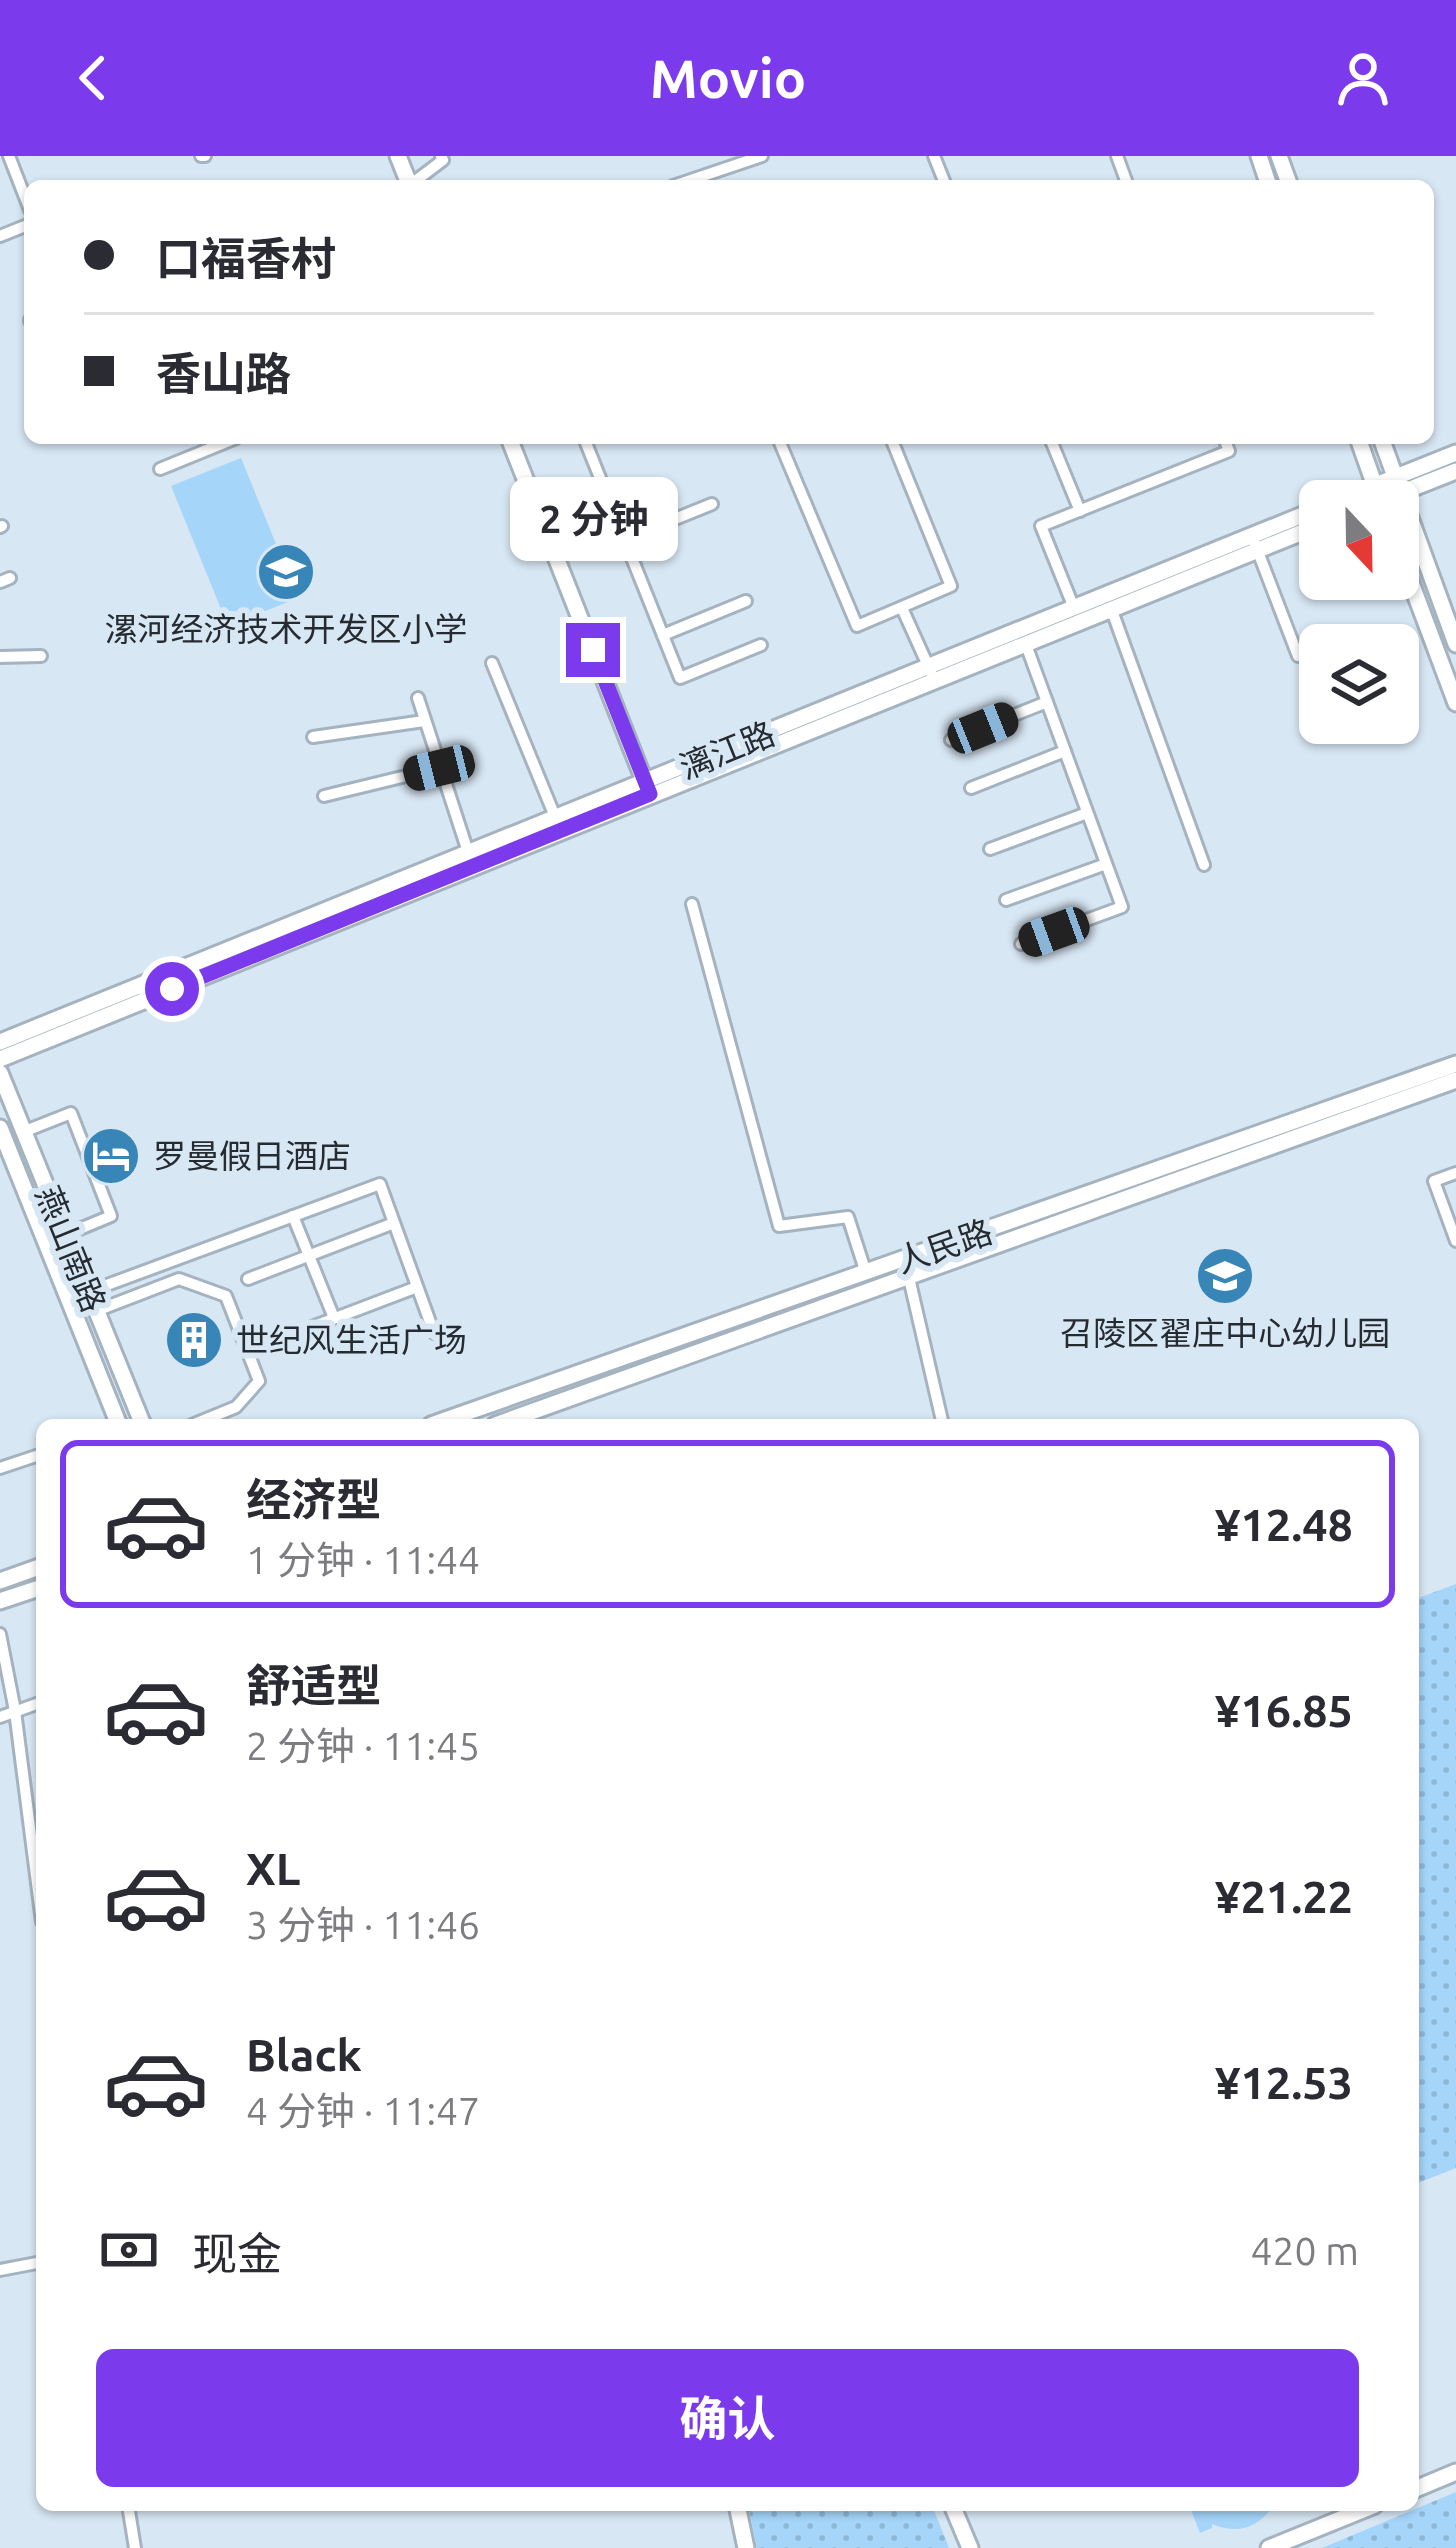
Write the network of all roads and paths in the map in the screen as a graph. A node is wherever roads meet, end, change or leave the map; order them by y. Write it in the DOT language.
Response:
graph roads {
  1 [pos="9,156"];
  2 [pos="441,156"];
  3 [pos="763,156"];
  4 [pos="417,180"];
  5 [pos="691,180"];
  6 [pos="24,195"];
  7 [pos="222,444"];
  8 [pos="511,444"];
  9 [pos="586,444"];
  10 [pos="781,444"];
  11 [pos="893,444"];
  12 [pos="1052,444"];
  13 [pos="1226,444"];
  14 [pos="1360,444"];
  15 [pos="1383,444"];
  16 [pos="1456,453"];
  17 [pos="160,470"];
  18 [pos="1456,471"];
  19 [pos="1373,480"];
  20 [pos="1396,480"];
  21 [pos="1407,480"];
  22 [pos="1419,480"];
  23 [pos="605,490"];
  24 [pos="712,504"];
  25 [pos="1080,511"];
  26 [pos="540,517"];
  27 [pos="1299,519"];
  28 [pos="1299,531"];
  29 [pos="625,539"];
  30 [pos="1255,543"];
  31 [pos="1419,543"];
  32 [pos="1417,600"];
  33 [pos="746,601"];
  34 [pos="902,608"];
  35 [pos="1074,608"];
  36 [pos="1111,608"];
  37 [pos="663,634"];
  38 [pos="1025,642"];
  39 [pos="1456,644"];
  40 [pos="761,645"];
  41 [pos="41,656"];
  42 [pos="1298,656"];
  43 [pos="0,657"];
  44 [pos="492,663"];
  45 [pos="932,673"];
  46 [pos="418,698"];
  47 [pos="1047,702"];
  48 [pos="1456,703"];
  49 [pos="424,722"];
  50 [pos="313,736"];
  51 [pos="951,740"];
  52 [pos="1065,751"];
  53 [pos="439,768"];
  54 [pos="971,788"];
  55 [pos="647,789"];
  56 [pos="324,796"];
  57 [pos="1088,813"];
  58 [pos="556,819"];
  59 [pos="990,849"];
  60 [pos="471,861"];
  61 [pos="1106,864"];
  62 [pos="1204,865"];
  63 [pos="1006,900"];
  64 [pos="692,904"];
  65 [pos="1021,944"];
  66 [pos="0,1042"];
  67 [pos="0,1059"];
  68 [pos="0,1073"];
  69 [pos="1455,1078"];
  70 [pos="0,1128"];
  71 [pos="23,1132"];
  72 [pos="1456,1173"];
  73 [pos="1450,1209"];
  74 [pos="293,1216"];
  75 [pos="394,1223"];
  76 [pos="68,1240"];
  77 [pos="1456,1241"];
  78 [pos="50,1254"];
  79 [pos="309,1256"];
  80 [pos="866,1273"];
  81 [pos="908,1277"];
  82 [pos="248,1280"];
  83 [pos="417,1287"];
  84 [pos="88,1292"];
  85 [pos="96,1311"];
  86 [pos="334,1318"];
  87 [pos="434,1333"];
  88 [pos="283,1338"];
  89 [pos="486,1405"];
  90 [pos="228,1410"];
  91 [pos="117,1419"];
  92 [pos="141,1419"];
  93 [pos="206,1419"];
  94 [pos="232,1419"];
  95 [pos="448,1419"];
  96 [pos="491,1419"];
  97 [pos="510,1419"];
  98 [pos="943,1419"];
  99 [pos="36,1456"];
  100 [pos="0,1468"];
  101 [pos="36,1568"];
  102 [pos="0,1581"];
  103 [pos="36,1588"];
  104 [pos="0,1601"];
  105 [pos="0,1634"];
  106 [pos="36,1704"];
  107 [pos="15,1711"];
  108 [pos="0,1717"];
  109 [pos="36,1875"];
  110 [pos="36,2263"];
  111 [pos="0,2270"];
  112 [pos="1456,2472"];
  113 [pos="1419,2487"];
  114 [pos="129,2511"];
  115 [pos="737,2511"];
  116 [pos="955,2511"];
  117 [pos="1360,2511"];
  118 [pos="135,2548"];
  119 [pos="746,2548"];
  120 [pos="970,2548"];
  121 [pos="1269,2548"];
  1 -- 6 [label="street"];
  2 -- 4 [label="street"];
  3 -- 5 [label="street"];
  7 -- 17 [label="street"];
  8 -- 26 [label="street"];
  9 -- 23 [label="street"];
  10 -- 34 [label="street"];
  11 -- 34 [label="street"];
  12 -- 25 [label="street"];
  13 -- 25 [label="street"];
  14 -- 19 [label="street"];
  15 -- 20 [label="street"];
  16 -- 21 [label="street"];
  18 -- 22 [label="street"];
  23 -- 26 [label="street"];
  23 -- 29 [label="street"];
  24 -- 29 [label="street"];
  25 -- 35 [label="street"];
  26 -- 55 [label="street"];
  27 -- 30 [label="street, 漓江路"];
  28 -- 30 [label="street, 漓江路"];
  29 -- 37 [label="street"];
  30 -- 35 [label="street, 漓江路"];
  30 -- 36 [label="street, 漓江路"];
  30 -- 42 [label="street"];
  31 -- 39 [label="street"];
  32 -- 48 [label="street"];
  33 -- 37 [label="street"];
  34 -- 45 [label="street"];
  35 -- 45 [label="street, 漓江路"];
  36 -- 38 [label="street, 漓江路"];
  36 -- 62 [label="street"];
  37 -- 40 [label="street"];
  38 -- 45 [label="street, 漓江路"];
  38 -- 47 [label="street"];
  41 -- 43 [label="street"];
  44 -- 58 [label="street"];
  45 -- 55 [label="street, 漓江路"];
  46 -- 49 [label="street"];
  47 -- 51 [label="street"];
  47 -- 52 [label="street"];
  49 -- 50 [label="street"];
  49 -- 53 [label="street"];
  52 -- 54 [label="street"];
  52 -- 57 [label="street"];
  53 -- 56 [label="street"];
  53 -- 60 [label="street"];
  55 -- 58 [label="street, 漓江路"];
  55 -- 60 [label="street, 漓江路"];
  57 -- 59 [label="street"];
  57 -- 61 [label="street"];
  58 -- 60 [label="street, 漓江路"];
  60 -- 66 [label="street, 漓江路"];
  60 -- 67 [label="street, 漓江路"];
  61 -- 63 [label="street"];
  61 -- 65 [label="street"];
  64 -- 80 [label="street"];
  68 -- 71 [label="street, 燕山南路"];
  69 -- 80 [label="street, 人民路"];
  69 -- 81 [label="street, 人民路"];
  70 -- 78 [label="street, 燕山南路"];
  71 -- 76 [label="street, 燕山南路"];
  71 -- 76 [label="street"];
  72 -- 73 [label="street"];
  73 -- 77 [label="street"];
  74 -- 75 [label="street"];
  74 -- 79 [label="street"];
  74 -- 84 [label="street"];
  75 -- 79 [label="street"];
  75 -- 83 [label="street"];
  76 -- 78 [label="street"];
  76 -- 84 [label="street, 燕山南路"];
  78 -- 91 [label="street, 燕山南路"];
  79 -- 82 [label="street"];
  79 -- 86 [label="street"];
  80 -- 89 [label="street, 人民路"];
  81 -- 97 [label="street, 人民路"];
  81 -- 98 [label="street"];
  83 -- 86 [label="street"];
  83 -- 87 [label="street"];
  84 -- 85 [label="street, 燕山南路"];
  85 -- 90 [label="street"];
  85 -- 92 [label="street, 燕山南路"];
  86 -- 88 [label="street"];
  89 -- 95 [label="street, 人民路"];
  89 -- 96 [label="street"];
  90 -- 93 [label="street"];
  90 -- 94 [label="street"];
  99 -- 100 [label="street"];
  101 -- 102 [label="street"];
  103 -- 104 [label="street"];
  105 -- 107 [label="street"];
  106 -- 107 [label="street"];
  107 -- 108 [label="street"];
  107 -- 109 [label="street"];
  110 -- 111 [label="street"];
  112 -- 113 [label="street"];
  114 -- 118 [label="street"];
  115 -- 119 [label="street"];
  116 -- 120 [label="street"];
  117 -- 121 [label="street"];
}
